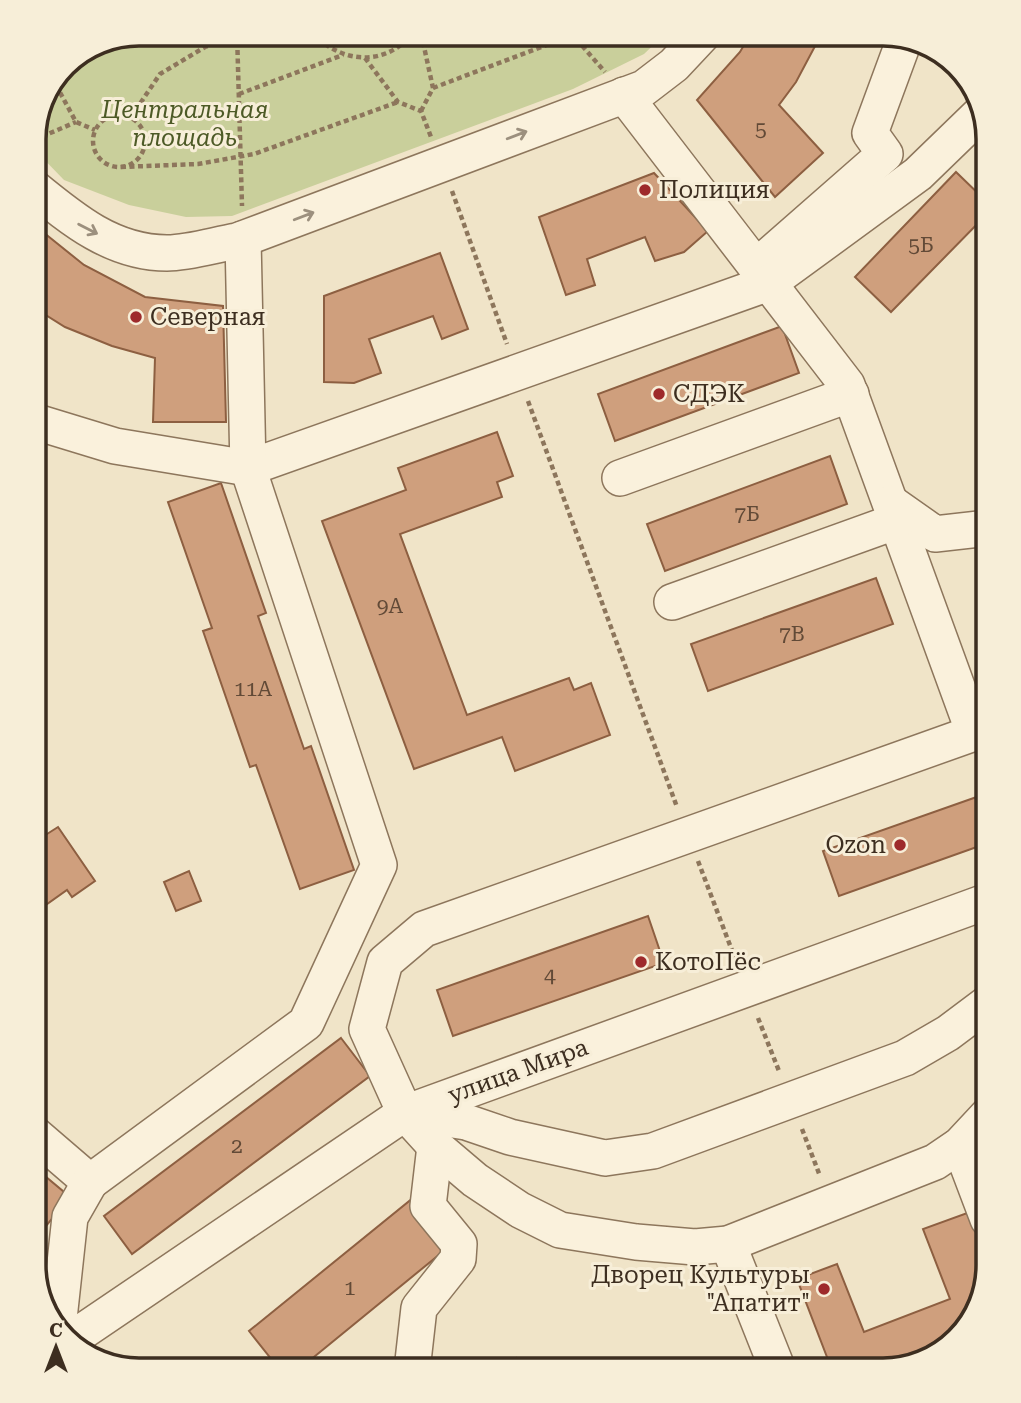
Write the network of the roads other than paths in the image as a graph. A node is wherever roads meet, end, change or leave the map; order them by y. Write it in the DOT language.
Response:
graph roads {
  1 [pos="692,46"];
  2 [pos="901,48"];
  3 [pos="614,84"];
  4 [pos="974,120"];
  5 [pos="46,198"];
  6 [pos="243,225"];
  7 [pos="763,275"];
  8 [pos="851,394"];
  9 [pos="46,425"];
  10 [pos="248,468"];
  11 [pos="620,478"];
  12 [pos="894,512"];
  13 [pos="976,529"];
  14 [pos="672,602"];
  15 [pos="976,905"];
  16 [pos="976,1012"];
  17 [pos="405,1113"];
  18 [pos="976,1128"];
  19 [pos="45,1143"];
  20 [pos="960,1145"];
  21 [pos="435,1146"];
  22 [pos="90,1182"];
  23 [pos="976,1184"];
  24 [pos="728,1244"];
  25 [pos="60,1312"];
  26 [pos="91,1326"];
  27 [pos="413,1357"];
  28 [pos="773,1358"];
  1 -- 3 [label="street"];
  2 -- 7 [label="street"];
  6 -- 3 [label="street, one-way"];
  3 -- 7 [label="street"];
  4 -- 7 [label="street"];
  5 -- 6 [label="street, one-way"];
  6 -- 10 [label="street"];
  7 -- 8 [label="street"];
  7 -- 10 [label="street"];
  8 -- 11 [label="street"];
  8 -- 12 [label="street"];
  9 -- 10 [label="street"];
  10 -- 22 [label="street"];
  12 -- 13 [label="street"];
  12 -- 14 [label="street"];
  12 -- 17 [label="street"];
  15 -- 17 [label="street, улица Мира"];
  16 -- 17 [label="street"];
  17 -- 21 [label="street"];
  17 -- 26 [label="street, улица Мира"];
  18 -- 20 [label="street"];
  19 -- 22 [label="street"];
  20 -- 23 [label="street"];
  20 -- 24 [label="street"];
  21 -- 24 [label="street"];
  21 -- 27 [label="street"];
  22 -- 25 [label="street"];
  24 -- 28 [label="street"];
}
